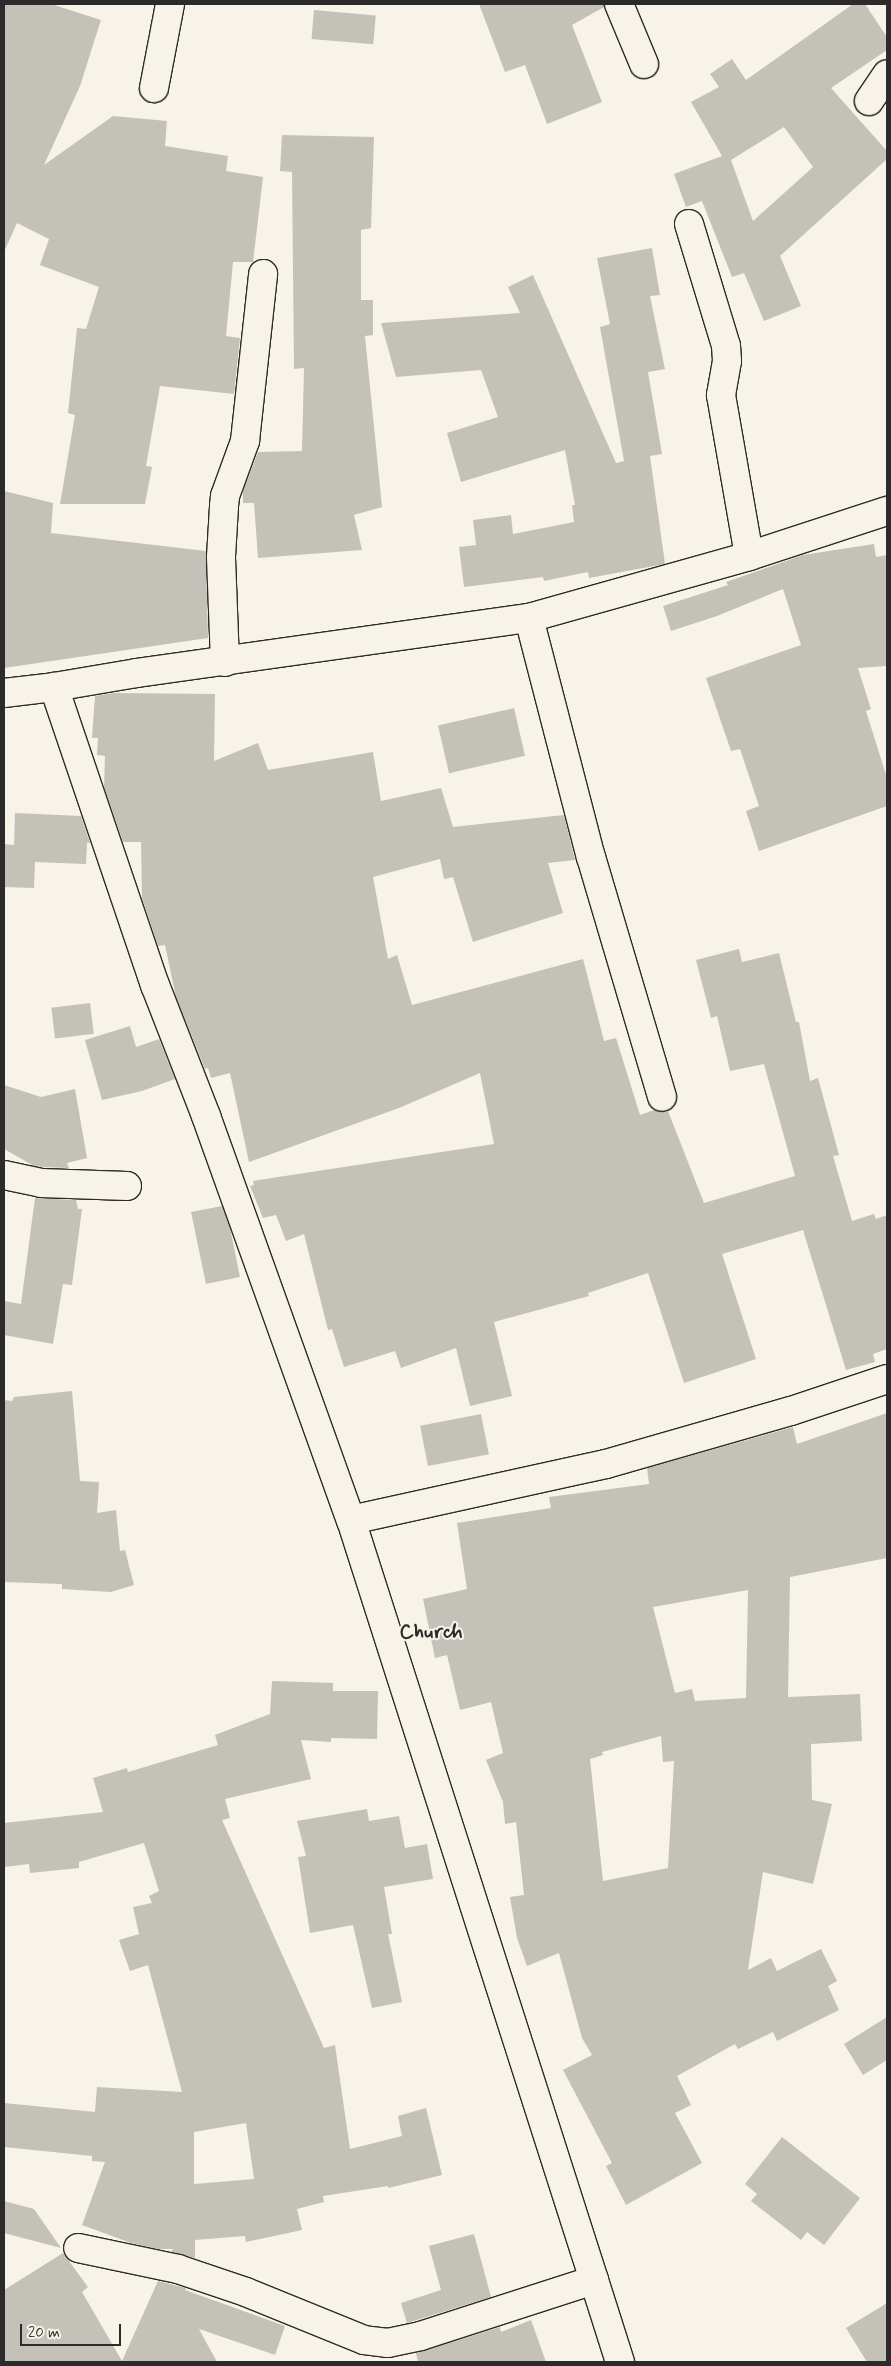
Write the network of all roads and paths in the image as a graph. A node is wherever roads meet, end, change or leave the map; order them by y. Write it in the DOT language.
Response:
graph roads {
  1 [pos="170,4"];
  2 [pos="619,4"];
  3 [pos="644,64"];
  4 [pos="887,74"];
  5 [pos="154,88"];
  6 [pos="870,101"];
  7 [pos="689,224"];
  8 [pos="262,274"];
  9 [pos="887,511"];
  10 [pos="749,556"];
  11 [pos="530,618"];
  12 [pos="225,662"];
  13 [pos="54,688"];
  14 [pos="4,693"];
  15 [pos="662,1097"];
  16 [pos="4,1175"];
  17 [pos="126,1186"];
  18 [pos="887,1379"];
  19 [pos="351,1520"];
  20 [pos="78,2248"];
  21 [pos="594,2280"];
  22 [pos="620,2362"];
  1 -- 5 [label="street"];
  2 -- 3 [label="street"];
  4 -- 6 [label="street"];
  7 -- 10 [label="street"];
  8 -- 12 [label="street"];
  9 -- 10 [label="street"];
  10 -- 11 [label="street"];
  11 -- 12 [label="street"];
  11 -- 15 [label="street"];
  12 -- 13 [label="street"];
  13 -- 14 [label="street"];
  13 -- 19 [label="street"];
  16 -- 17 [label="street"];
  18 -- 19 [label="street"];
  19 -- 21 [label="street"];
  20 -- 21 [label="street"];
  21 -- 22 [label="street"];
}
